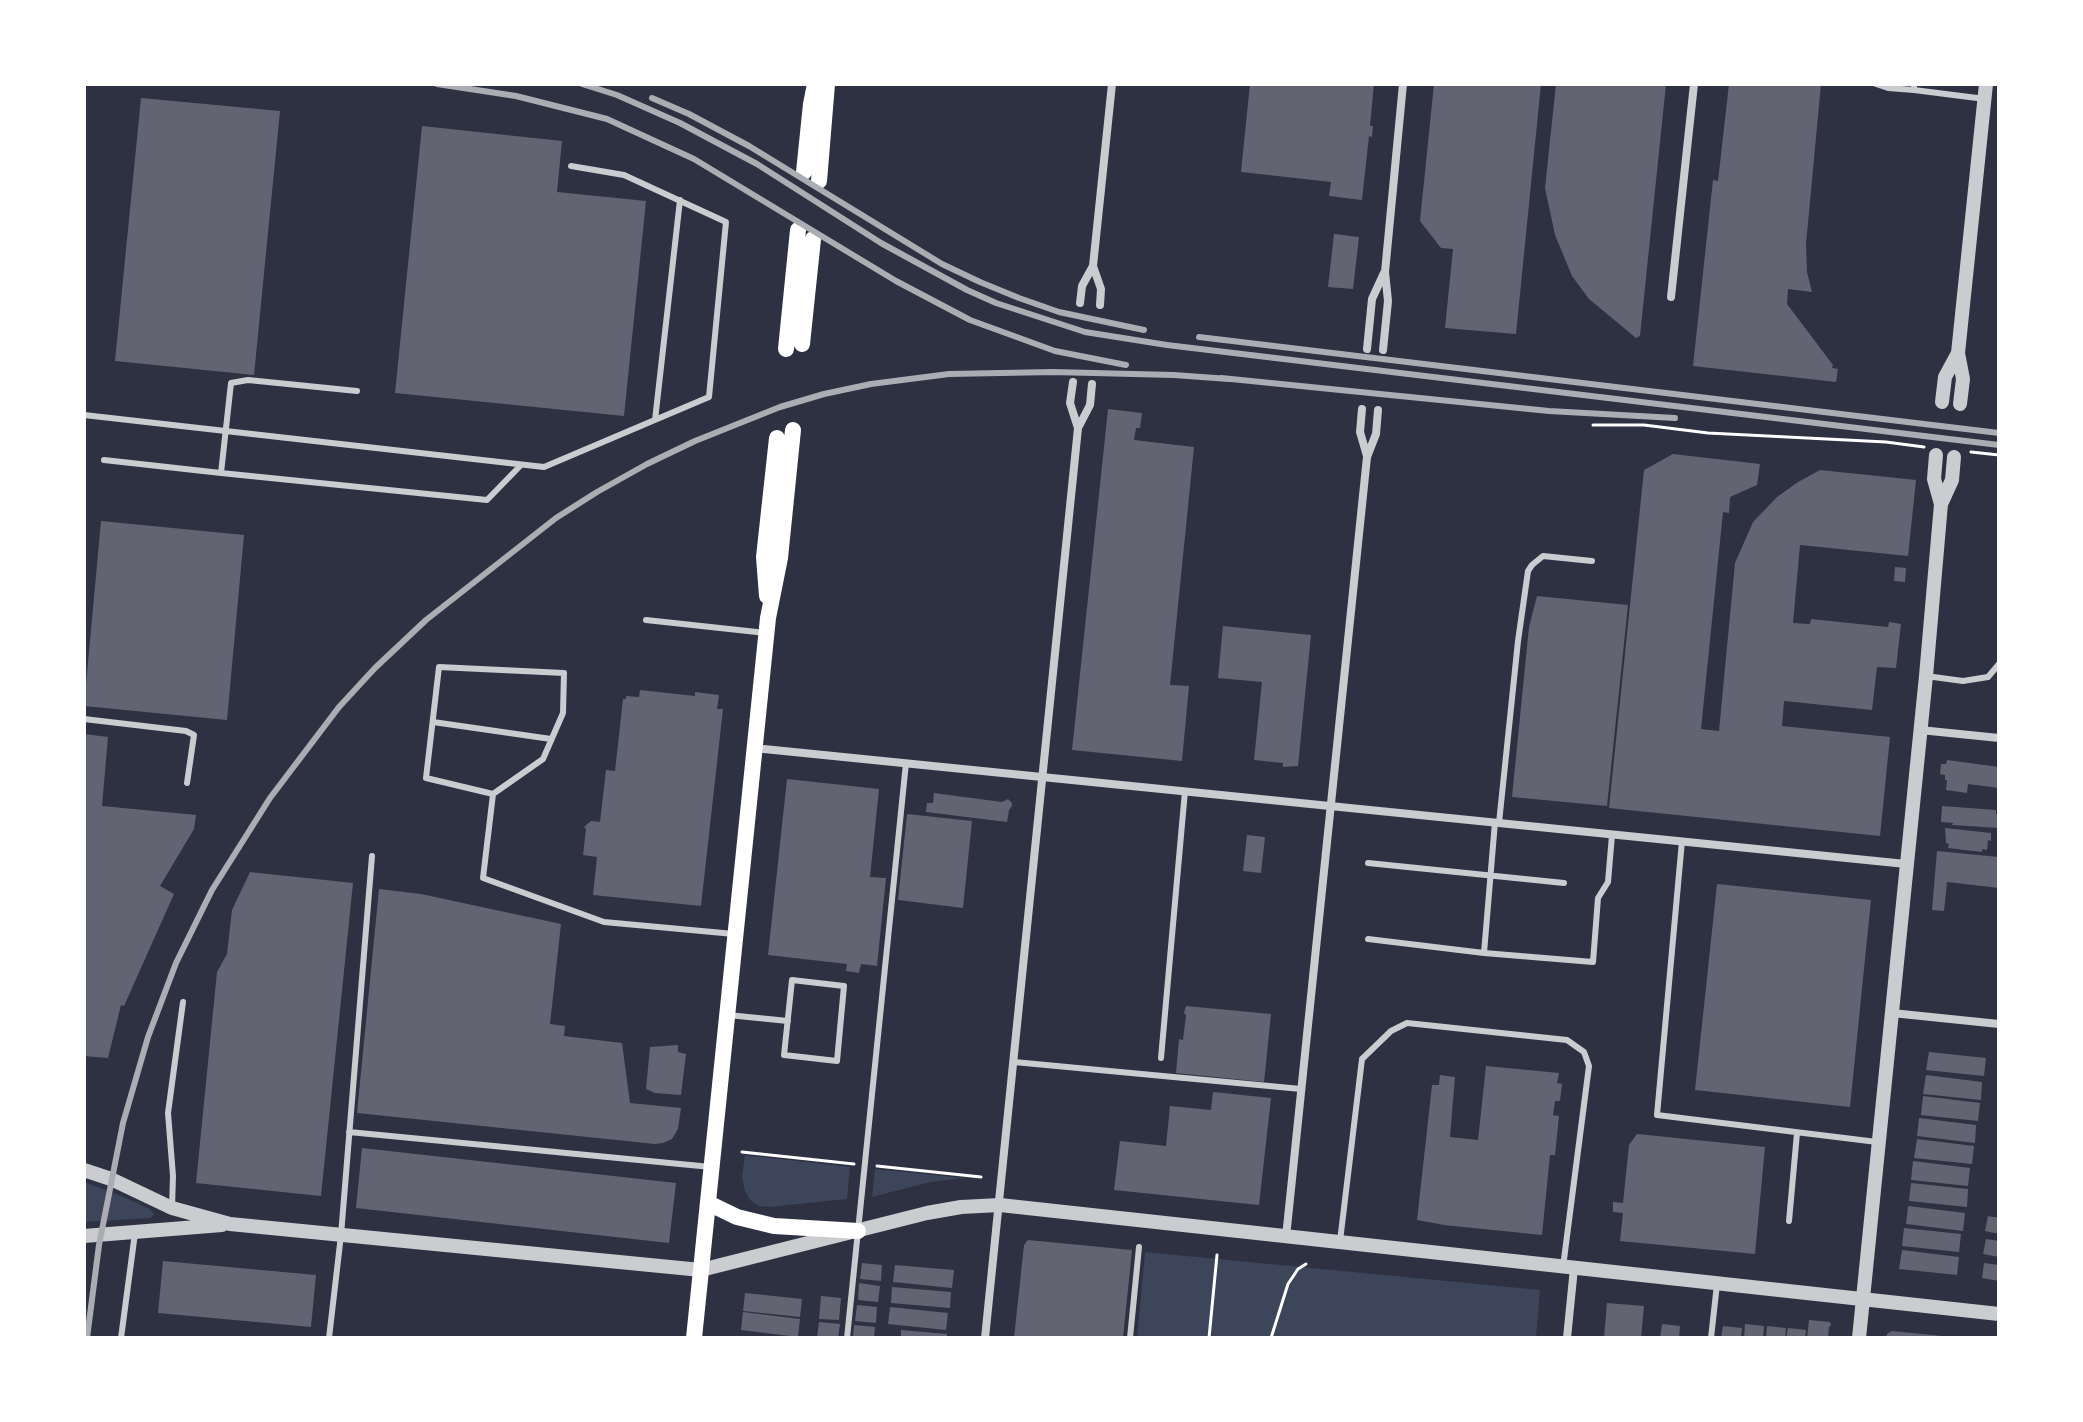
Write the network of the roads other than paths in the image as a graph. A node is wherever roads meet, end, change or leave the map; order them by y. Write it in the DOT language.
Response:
graph roads {
  1 [pos="815,84"];
  2 [pos="827,84"];
  3 [pos="1112,84"];
  4 [pos="1403,84"];
  5 [pos="1694,84"];
  6 [pos="1876,84"];
  7 [pos="1914,87"];
  8 [pos="1986,91"];
  9 [pos="571,166"];
  10 [pos="804,172"];
  11 [pos="819,181"];
  12 [pos="680,200"];
  13 [pos="798,230"];
  14 [pos="813,239"];
  15 [pos="1093,266"];
  16 [pos="1385,272"];
  17 [pos="1671,297"];
  18 [pos="1080,303"];
  19 [pos="1100,305"];
  20 [pos="1367,349"];
  21 [pos="1383,350"];
  22 [pos="1958,353"];
  23 [pos="1073,382"];
  24 [pos="1092,384"];
  25 [pos="357,391"];
  26 [pos="1942,402"];
  27 [pos="1960,404"];
  28 [pos="1362,409"];
  29 [pos="1378,410"];
  30 [pos="84,415"];
  31 [pos="655,420"];
  32 [pos="1078,428"];
  33 [pos="793,430"];
  34 [pos="226,431"];
  35 [pos="777,438"];
  36 [pos="1936,455"];
  37 [pos="1367,457"];
  38 [pos="1954,457"];
  39 [pos="104,460"];
  40 [pos="521,465"];
  41 [pos="221,473"];
  42 [pos="1941,504"];
  43 [pos="1592,561"];
  44 [pos="646,620"];
  45 [pos="767,626"];
  46 [pos="1999,664"];
  47 [pos="1926,676"];
  48 [pos="84,719"];
  49 [pos="433,722"];
  50 [pos="1920,730"];
  51 [pos="1999,738"];
  52 [pos="551,739"];
  53 [pos="754,748"];
  54 [pos="906,763"];
  55 [pos="1044,777"];
  56 [pos="187,783"];
  57 [pos="1185,791"];
  58 [pos="493,794"];
  59 [pos="1330,806"];
  60 [pos="1497,823"];
  61 [pos="1612,835"];
  62 [pos="1682,841"];
  63 [pos="372,856"];
  64 [pos="1368,863"];
  65 [pos="1906,864"];
  66 [pos="1490,875"];
  67 [pos="1564,883"];
  68 [pos="736,934"];
  69 [pos="1368,939"];
  70 [pos="1484,953"];
  71 [pos="183,1002"];
  72 [pos="1892,1013"];
  73 [pos="728,1015"];
  74 [pos="788,1021"];
  75 [pos="1999,1024"];
  76 [pos="1161,1058"];
  77 [pos="1014,1062"];
  78 [pos="1301,1089"];
  79 [pos="349,1132"];
  80 [pos="1797,1133"];
  81 [pos="1879,1142"];
  82 [pos="712,1167"];
  83 [pos="84,1170"];
  84 [pos="708,1203"];
  85 [pos="1000,1205"];
  86 [pos="172,1208"];
  87 [pos="1789,1221"];
  88 [pos="230,1224"];
  89 [pos="858,1231"];
  90 [pos="135,1233"];
  91 [pos="341,1235"];
  92 [pos="84,1236"];
  93 [pos="1286,1237"];
  94 [pos="1339,1242"];
  95 [pos="1139,1247"];
  96 [pos="1569,1267"];
  97 [pos="701,1270"];
  98 [pos="1717,1284"];
  99 [pos="1863,1300"];
  100 [pos="1999,1314"];
  101 [pos="121,1338"];
  102 [pos="329,1338"];
  103 [pos="694,1338"];
  104 [pos="847,1338"];
  105 [pos="985,1338"];
  106 [pos="1130,1338"];
  107 [pos="1567,1338"];
  108 [pos="1711,1338"];
  109 [pos="1859,1338"];
  1 -- 10 [label="main road"];
  2 -- 11 [label="main road"];
  3 -- 15 [label="street"];
  4 -- 16 [label="street"];
  5 -- 17 [label="street"];
  6 -- 7 [label="lane"];
  7 -- 8 [label="lane"];
  8 -- 22 [label="street"];
  9 -- 12 [label="lane"];
  12 -- 31 [label="lane"];
  12 -- 31 [label="lane"];
  13 -- 14 [label="main road"];
  15 -- 18 [label="street"];
  15 -- 19 [label="street"];
  16 -- 20 [label="street"];
  16 -- 21 [label="street"];
  22 -- 26 [label="street"];
  22 -- 27 [label="street"];
  23 -- 32 [label="street"];
  24 -- 32 [label="street"];
  25 -- 34 [label="lane"];
  28 -- 37 [label="street"];
  29 -- 37 [label="street"];
  30 -- 34 [label="lane"];
  31 -- 40 [label="lane"];
  32 -- 55 [label="street"];
  33 -- 45 [label="main road"];
  34 -- 40 [label="lane"];
  34 -- 41 [label="lane"];
  35 -- 45 [label="main road"];
  36 -- 42 [label="street"];
  37 -- 59 [label="street"];
  38 -- 42 [label="street"];
  39 -- 41 [label="lane"];
  40 -- 41 [label="lane"];
  42 -- 47 [label="street"];
  43 -- 60 [label="lane"];
  44 -- 45 [label="lane"];
  45 -- 53 [label="main road"];
  46 -- 47 [label="lane"];
  47 -- 50 [label="street"];
  48 -- 56 [label="lane"];
  49 -- 52 [label="lane"];
  49 -- 52 [label="lane"];
  49 -- 58 [label="lane"];
  50 -- 51 [label="street"];
  50 -- 65 [label="street"];
  52 -- 58 [label="lane"];
  53 -- 54 [label="street"];
  53 -- 68 [label="main road"];
  54 -- 55 [label="street"];
  54 -- 89 [label="lane"];
  55 -- 57 [label="street"];
  55 -- 77 [label="street"];
  57 -- 59 [label="street"];
  57 -- 76 [label="lane"];
  58 -- 68 [label="lane"];
  59 -- 60 [label="street"];
  59 -- 78 [label="street"];
  60 -- 61 [label="street"];
  60 -- 66 [label="lane"];
  61 -- 62 [label="street"];
  61 -- 70 [label="lane"];
  62 -- 65 [label="street"];
  62 -- 80 [label="lane"];
  63 -- 79 [label="lane"];
  64 -- 66 [label="lane"];
  65 -- 72 [label="street"];
  66 -- 67 [label="lane"];
  66 -- 70 [label="lane"];
  68 -- 73 [label="main road"];
  69 -- 70 [label="lane"];
  71 -- 86 [label="lane"];
  72 -- 75 [label="street"];
  72 -- 81 [label="street"];
  73 -- 74 [label="lane"];
  73 -- 82 [label="main road"];
  74 -- 74 [label="lane"];
  77 -- 78 [label="lane"];
  77 -- 85 [label="street"];
  78 -- 93 [label="street"];
  79 -- 82 [label="lane"];
  79 -- 91 [label="lane"];
  80 -- 81 [label="lane"];
  80 -- 87 [label="lane"];
  81 -- 99 [label="street"];
  82 -- 84 [label="main road"];
  83 -- 86 [label="street"];
  84 -- 89 [label="main road"];
  84 -- 97 [label="main road"];
  85 -- 89 [label="street"];
  85 -- 93 [label="street"];
  85 -- 105 [label="street"];
  86 -- 88 [label="street"];
  88 -- 90 [label="street"];
  88 -- 91 [label="street"];
  89 -- 97 [label="street"];
  89 -- 104 [label="lane"];
  90 -- 92 [label="street"];
  90 -- 101 [label="lane"];
  91 -- 97 [label="street"];
  91 -- 102 [label="lane"];
  93 -- 94 [label="street"];
  94 -- 96 [label="street"];
  94 -- 96 [label="lane"];
  95 -- 106 [label="lane"];
  96 -- 98 [label="street"];
  96 -- 107 [label="street"];
  97 -- 103 [label="main road"];
  98 -- 99 [label="street"];
  98 -- 108 [label="lane"];
  99 -- 100 [label="street"];
  99 -- 109 [label="street"];
}
